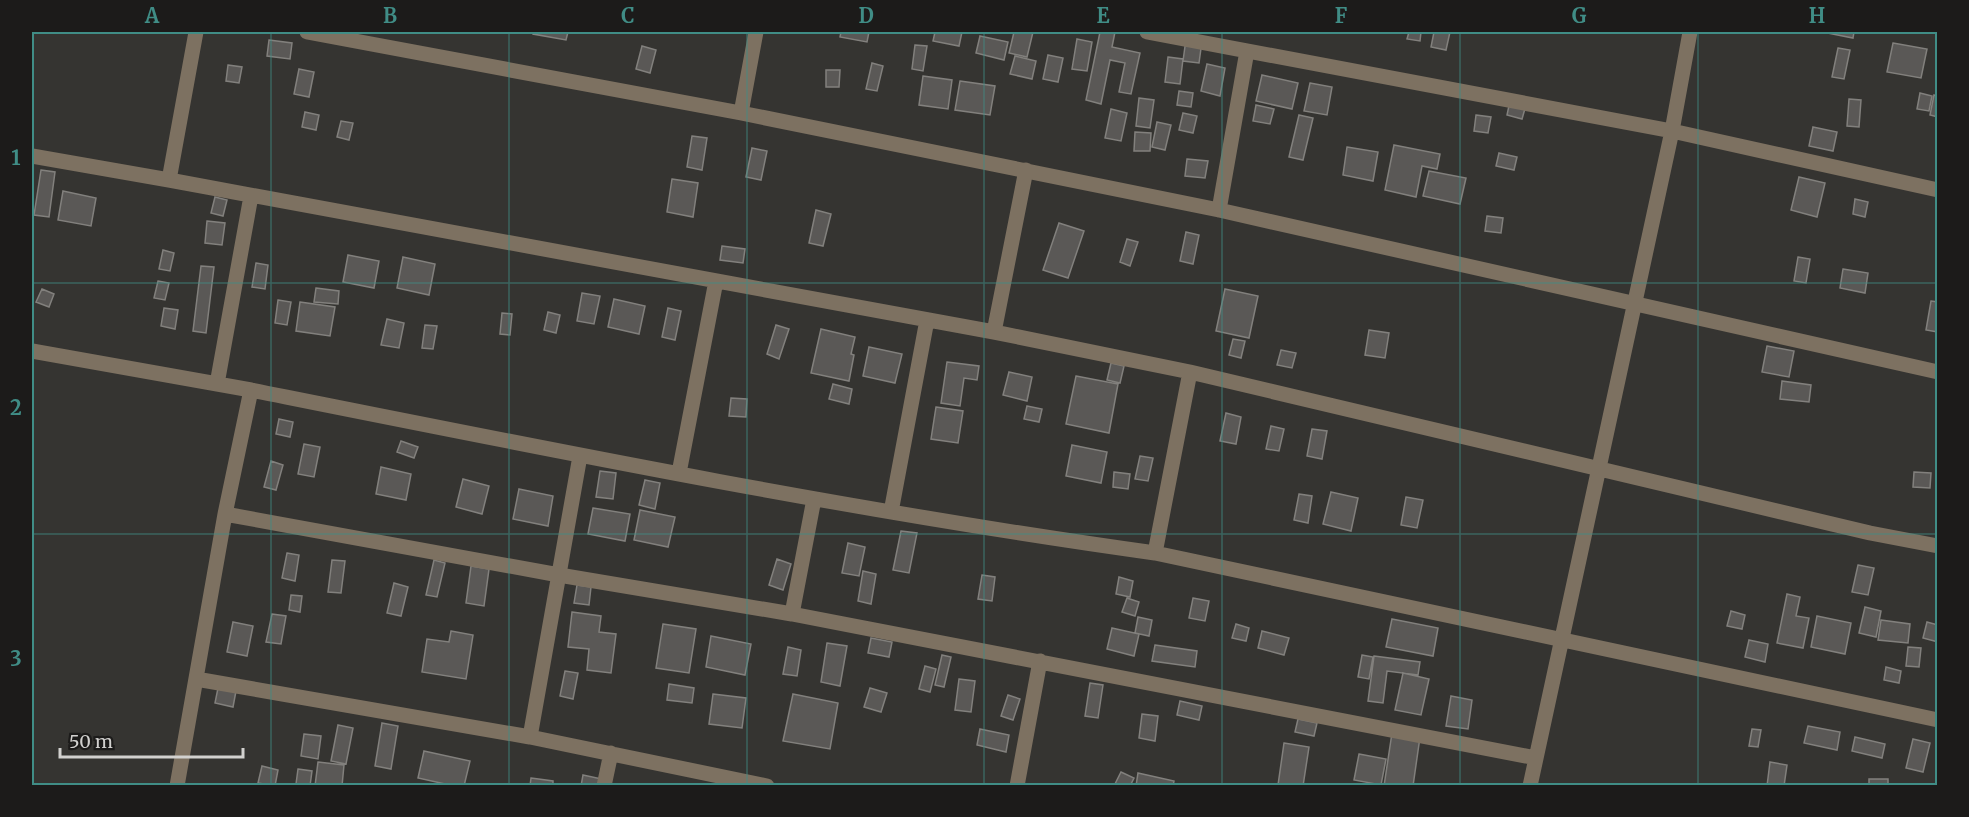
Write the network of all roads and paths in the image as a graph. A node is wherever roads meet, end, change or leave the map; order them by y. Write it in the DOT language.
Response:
graph roads {
  1 [pos="196,32"];
  2 [pos="307,32"];
  3 [pos="756,32"];
  4 [pos="1147,32"];
  5 [pos="1690,32"];
  6 [pos="1247,51"];
  7 [pos="741,113"];
  8 [pos="1672,131"];
  9 [pos="32,156"];
  10 [pos="1026,170"];
  11 [pos="169,180"];
  12 [pos="1938,190"];
  13 [pos="251,196"];
  14 [pos="1219,210"];
  15 [pos="716,281"];
  16 [pos="1634,303"];
  17 [pos="927,320"];
  18 [pos="994,332"];
  19 [pos="32,351"];
  20 [pos="1190,372"];
  21 [pos="1938,372"];
  22 [pos="217,384"];
  23 [pos="250,390"];
  24 [pos="580,456"];
  25 [pos="1599,469"];
  26 [pos="679,473"];
  27 [pos="814,499"];
  28 [pos="891,512"];
  29 [pos="225,514"];
  30 [pos="1938,546"];
  31 [pos="1155,553"];
  32 [pos="559,574"];
  33 [pos="792,614"];
  34 [pos="1560,639"];
  35 [pos="1040,661"];
  36 [pos="196,679"];
  37 [pos="1938,720"];
  38 [pos="530,737"];
  39 [pos="611,753"];
  40 [pos="1536,758"];
  41 [pos="177,786"];
  42 [pos="604,786"];
  43 [pos="767,786"];
  44 [pos="1017,786"];
  45 [pos="1530,786"];
  1 -- 11 [label="street"];
  2 -- 7 [label="street"];
  3 -- 7 [label="street"];
  4 -- 6 [label="street"];
  5 -- 8 [label="street"];
  6 -- 8 [label="street"];
  6 -- 14 [label="street"];
  7 -- 10 [label="street"];
  8 -- 12 [label="street"];
  8 -- 16 [label="street"];
  9 -- 11 [label="street"];
  10 -- 14 [label="street"];
  10 -- 18 [label="street"];
  11 -- 13 [label="street"];
  13 -- 15 [label="street"];
  13 -- 22 [label="street"];
  14 -- 16 [label="street"];
  15 -- 17 [label="street"];
  15 -- 26 [label="street"];
  16 -- 21 [label="street"];
  16 -- 25 [label="street"];
  17 -- 18 [label="street"];
  17 -- 28 [label="street"];
  18 -- 20 [label="street"];
  19 -- 22 [label="street"];
  20 -- 25 [label="street"];
  20 -- 31 [label="street"];
  22 -- 23 [label="street"];
  23 -- 24 [label="street"];
  23 -- 29 [label="street"];
  24 -- 26 [label="street"];
  24 -- 32 [label="street"];
  25 -- 30 [label="street"];
  25 -- 34 [label="street"];
  26 -- 27 [label="street"];
  27 -- 28 [label="street"];
  27 -- 33 [label="street"];
  28 -- 31 [label="street"];
  29 -- 32 [label="street"];
  29 -- 36 [label="street"];
  31 -- 34 [label="street"];
  32 -- 33 [label="street"];
  32 -- 38 [label="street"];
  33 -- 35 [label="street"];
  34 -- 37 [label="street"];
  34 -- 40 [label="street"];
  35 -- 40 [label="street"];
  35 -- 44 [label="street"];
  36 -- 38 [label="street"];
  36 -- 41 [label="street"];
  38 -- 39 [label="street"];
  39 -- 42 [label="street"];
  39 -- 43 [label="street"];
  40 -- 45 [label="street"];
}
